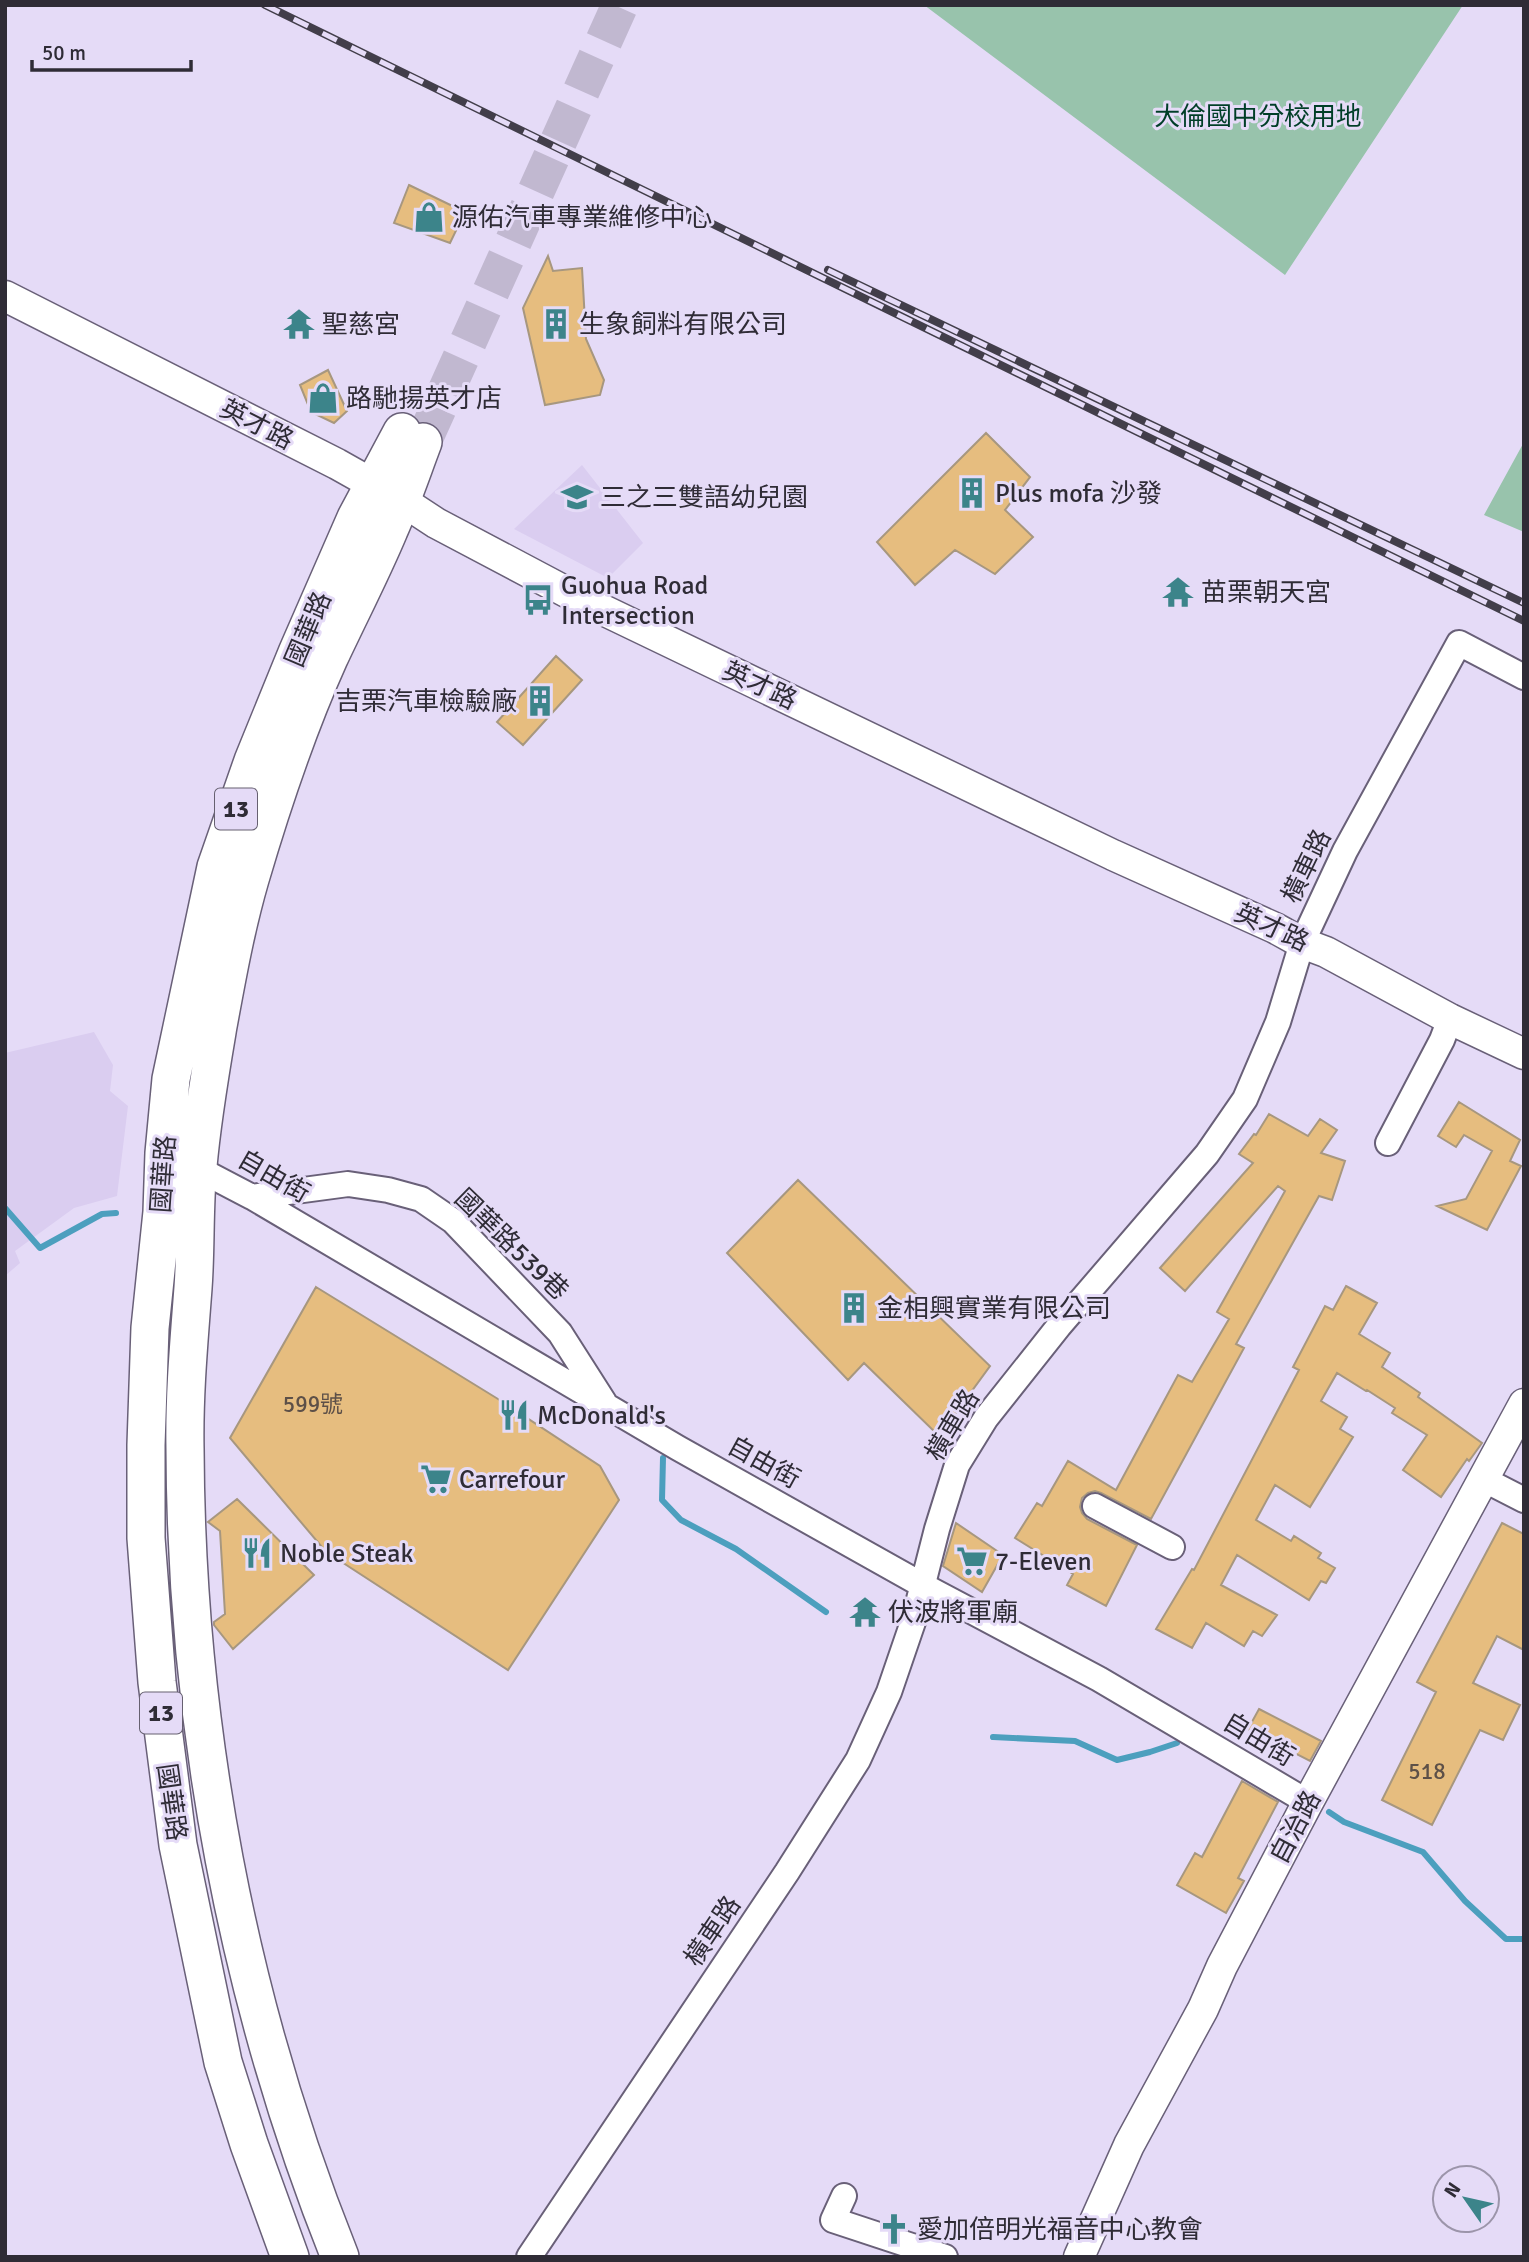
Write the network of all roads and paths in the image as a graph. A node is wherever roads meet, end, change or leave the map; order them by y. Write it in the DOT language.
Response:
graph roads {
  1 [pos="5,296"];
  2 [pos="412,437"];
  3 [pos="387,493"];
  4 [pos="1524,677"];
  5 [pos="1302,943"];
  6 [pos="1450,1019"];
  7 [pos="1524,1054"];
  8 [pos="1388,1143"];
  9 [pos="164,1153"];
  10 [pos="197,1168"];
  11 [pos="252,1197"];
  12 [pos="1524,1404"];
  13 [pos="607,1407"];
  14 [pos="1482,1479"];
  15 [pos="1524,1500"];
  16 [pos="1095,1506"];
  17 [pos="1172,1547"];
  18 [pos="923,1586"];
  19 [pos="1306,1802"];
  20 [pos="242,1944"];
  21 [pos="201,1954"];
  22 [pos="845,2196"];
  23 [pos="290,2257"];
  24 [pos="340,2257"];
  25 [pos="529,2257"];
  26 [pos="945,2257"];
  27 [pos="1079,2257"];
  1 -- 3 [label="street, 英才路"];
  2 -- 3 [label="main road, 國華路 / 13"];
  3 -- 5 [label="street, 英才路"];
  3 -- 9 [label="main road, 國華路 / 13"];
  3 -- 10 [label="main road, 國華路 / 13"];
  4 -- 5 [label="street, 橫車路"];
  5 -- 6 [label="street, 英才路"];
  5 -- 18 [label="street, 橫車路"];
  6 -- 7 [label="street, 英才路"];
  6 -- 8 [label="street"];
  9 -- 10 [label="street, 自由街"];
  9 -- 21 [label="main road, 國華路 / 13"];
  10 -- 11 [label="street, 自由街"];
  10 -- 20 [label="main road, 國華路 / 13"];
  11 -- 13 [label="street, 自由街"];
  11 -- 13 [label="street, 國華路539巷"];
  12 -- 14 [label="street, 自治路"];
  13 -- 18 [label="street, 自由街"];
  14 -- 15 [label="street"];
  14 -- 19 [label="street, 自治路"];
  16 -- 17 [label="street"];
  18 -- 19 [label="street, 自由街"];
  18 -- 25 [label="street, 橫車路"];
  19 -- 27 [label="street, 自治路"];
  20 -- 21 [label="main road"];
  20 -- 24 [label="main road, 國華路 / 13"];
  21 -- 23 [label="main road, 國華路 / 13"];
  22 -- 26 [label="street"];
}
